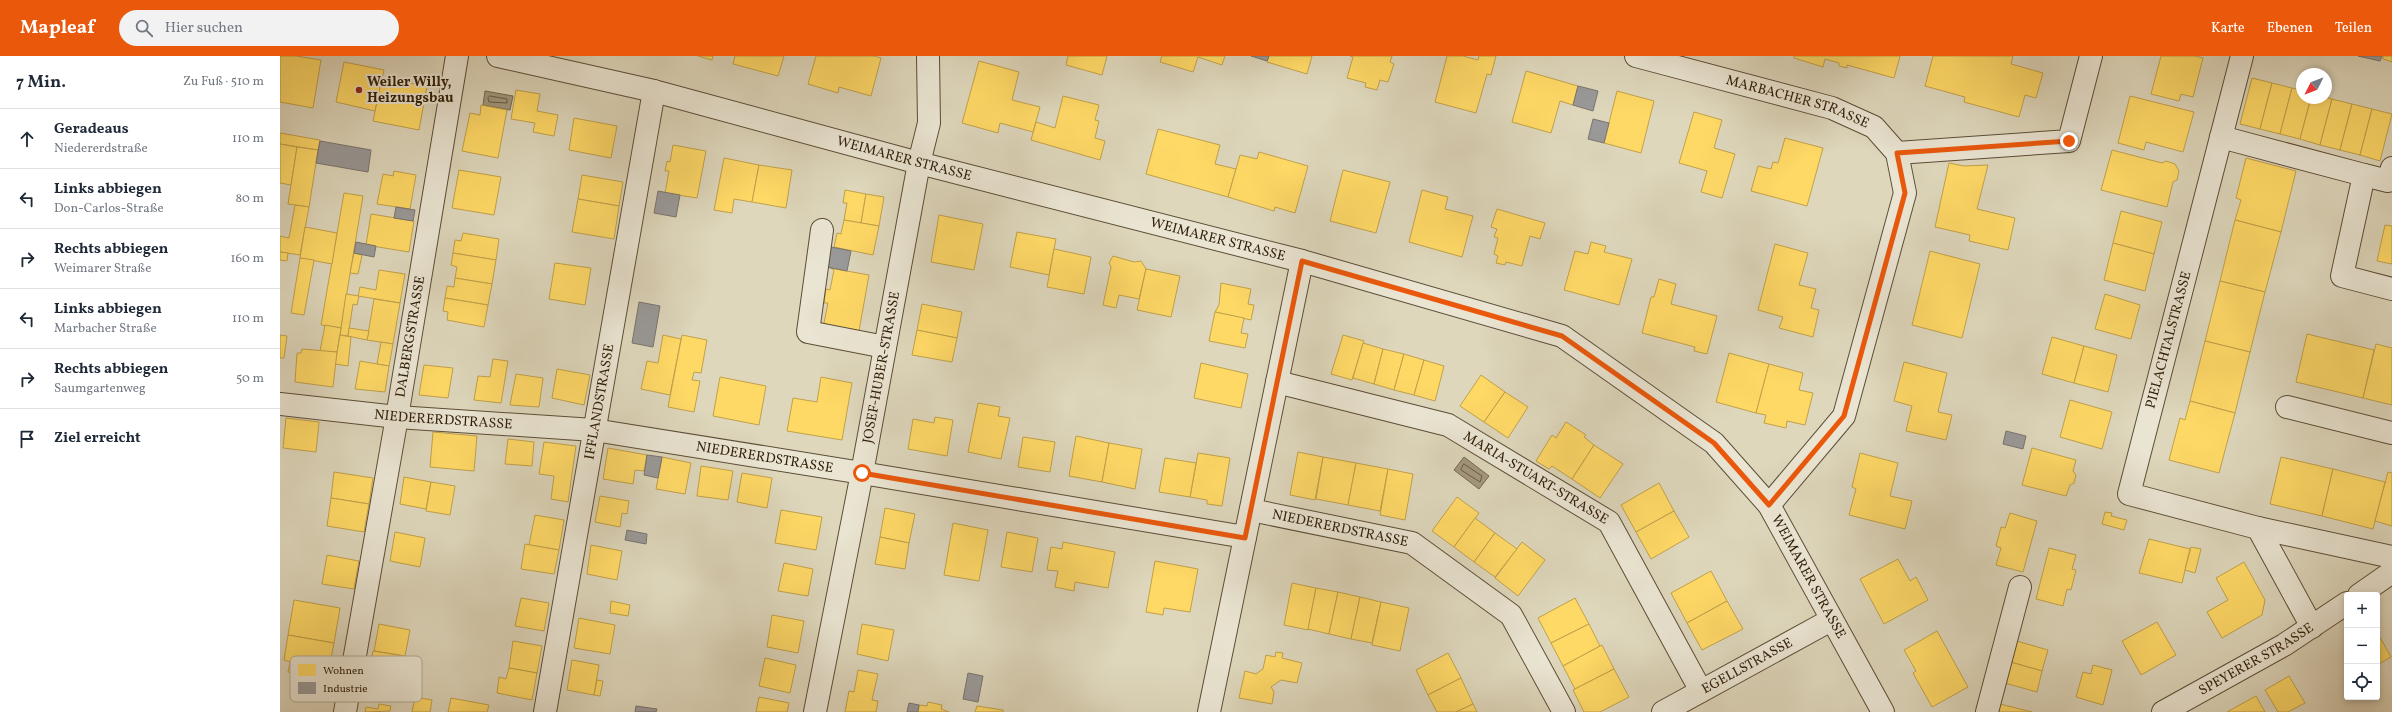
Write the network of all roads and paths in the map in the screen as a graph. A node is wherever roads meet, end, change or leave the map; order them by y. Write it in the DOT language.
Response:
graph roads {
  1 [pos="457,56"];
  2 [pos="498,56"];
  3 [pos="928,56"];
  4 [pos="1636,56"];
  5 [pos="2091,56"];
  6 [pos="2242,56"];
  7 [pos="654,91"];
  8 [pos="2221,137"];
  9 [pos="1897,153"];
  10 [pos="919,163"];
  11 [pos="2392,166"];
  12 [pos="2364,175"];
  13 [pos="822,230"];
  14 [pos="1302,261"];
  15 [pos="2392,288"];
  16 [pos="885,347"];
  17 [pos="1277,382"];
  18 [pos="280,404"];
  19 [pos="2287,407"];
  20 [pos="397,417"];
  21 [pos="594,430"];
  22 [pos="2392,433"];
  23 [pos="862,473"];
  24 [pos="1769,505"];
  25 [pos="1251,510"];
  26 [pos="2258,528"];
  27 [pos="1245,538"];
  28 [pos="2392,557"];
  29 [pos="2392,572"];
  30 [pos="2020,588"];
  31 [pos="2362,592"];
  32 [pos="2344,605"];
  33 [pos="1831,620"];
  34 [pos="2312,627"];
  35 [pos="355,656"];
  36 [pos="1701,691"];
  37 [pos="347,702"];
  38 [pos="345,712"];
  39 [pos="545,712"];
  40 [pos="815,712"];
  41 [pos="1210,712"];
  42 [pos="1564,712"];
  43 [pos="1663,712"];
  44 [pos="1883,712"];
  45 [pos="1987,712"];
  46 [pos="2163,712"];
  1 -- 20 [label="street, DALBERGSTRASSE"];
  2 -- 7 [label="street, WEIMARER STRASSE"];
  3 -- 10 [label="street"];
  4 -- 9 [label="street, MARBACHER STRASSE"];
  5 -- 9 [label="street"];
  6 -- 8 [label="street, PIELACHTALSTRASSE"];
  7 -- 10 [label="street, WEIMARER STRASSE"];
  7 -- 21 [label="street, IFFLANDSTRASSE"];
  8 -- 12 [label="street"];
  8 -- 26 [label="street, PIELACHTALSTRASSE"];
  9 -- 24 [label="street"];
  10 -- 14 [label="street, WEIMARER STRASSE"];
  10 -- 16 [label="street, JOSEF-HUBER-STRASSE"];
  11 -- 12 [label="street"];
  12 -- 15 [label="street"];
  13 -- 16 [label="street"];
  14 -- 17 [label="street"];
  14 -- 24 [label="street, WEIMARER STRASSE"];
  16 -- 23 [label="street, JOSEF-HUBER-STRASSE"];
  17 -- 25 [label="street"];
  17 -- 36 [label="street, MARIA-STUART-STRASSE"];
  18 -- 20 [label="street, NIEDERERDSTRASSE"];
  19 -- 22 [label="street"];
  20 -- 21 [label="street, NIEDERERDSTRASSE"];
  20 -- 35 [label="street, DALBERGSTRASSE"];
  21 -- 23 [label="street, NIEDERERDSTRASSE"];
  21 -- 39 [label="street, IFFLANDSTRASSE"];
  23 -- 27 [label="street, NIEDERERDSTRASSE"];
  23 -- 40 [label="street, JOSEF-HUBER-STRASSE"];
  24 -- 33 [label="street, WEIMARER STRASSE"];
  25 -- 27 [label="street"];
  25 -- 42 [label="street, NIEDERERDSTRASSE"];
  26 -- 28 [label="street, PIELACHTALSTRASSE"];
  26 -- 34 [label="street"];
  27 -- 41 [label="street"];
  29 -- 31 [label="street"];
  30 -- 45 [label="street"];
  32 -- 34 [label="street, SPEYERER STRASSE"];
  33 -- 36 [label="street, EGELLSTRASSE"];
  33 -- 44 [label="street, WEIMARER STRASSE"];
  34 -- 46 [label="street, SPEYERER STRASSE"];
  36 -- 43 [label="street, EGELLSTRASSE"];
  37 -- 38 [label="street, DALBERGSTRASSE"];
}
